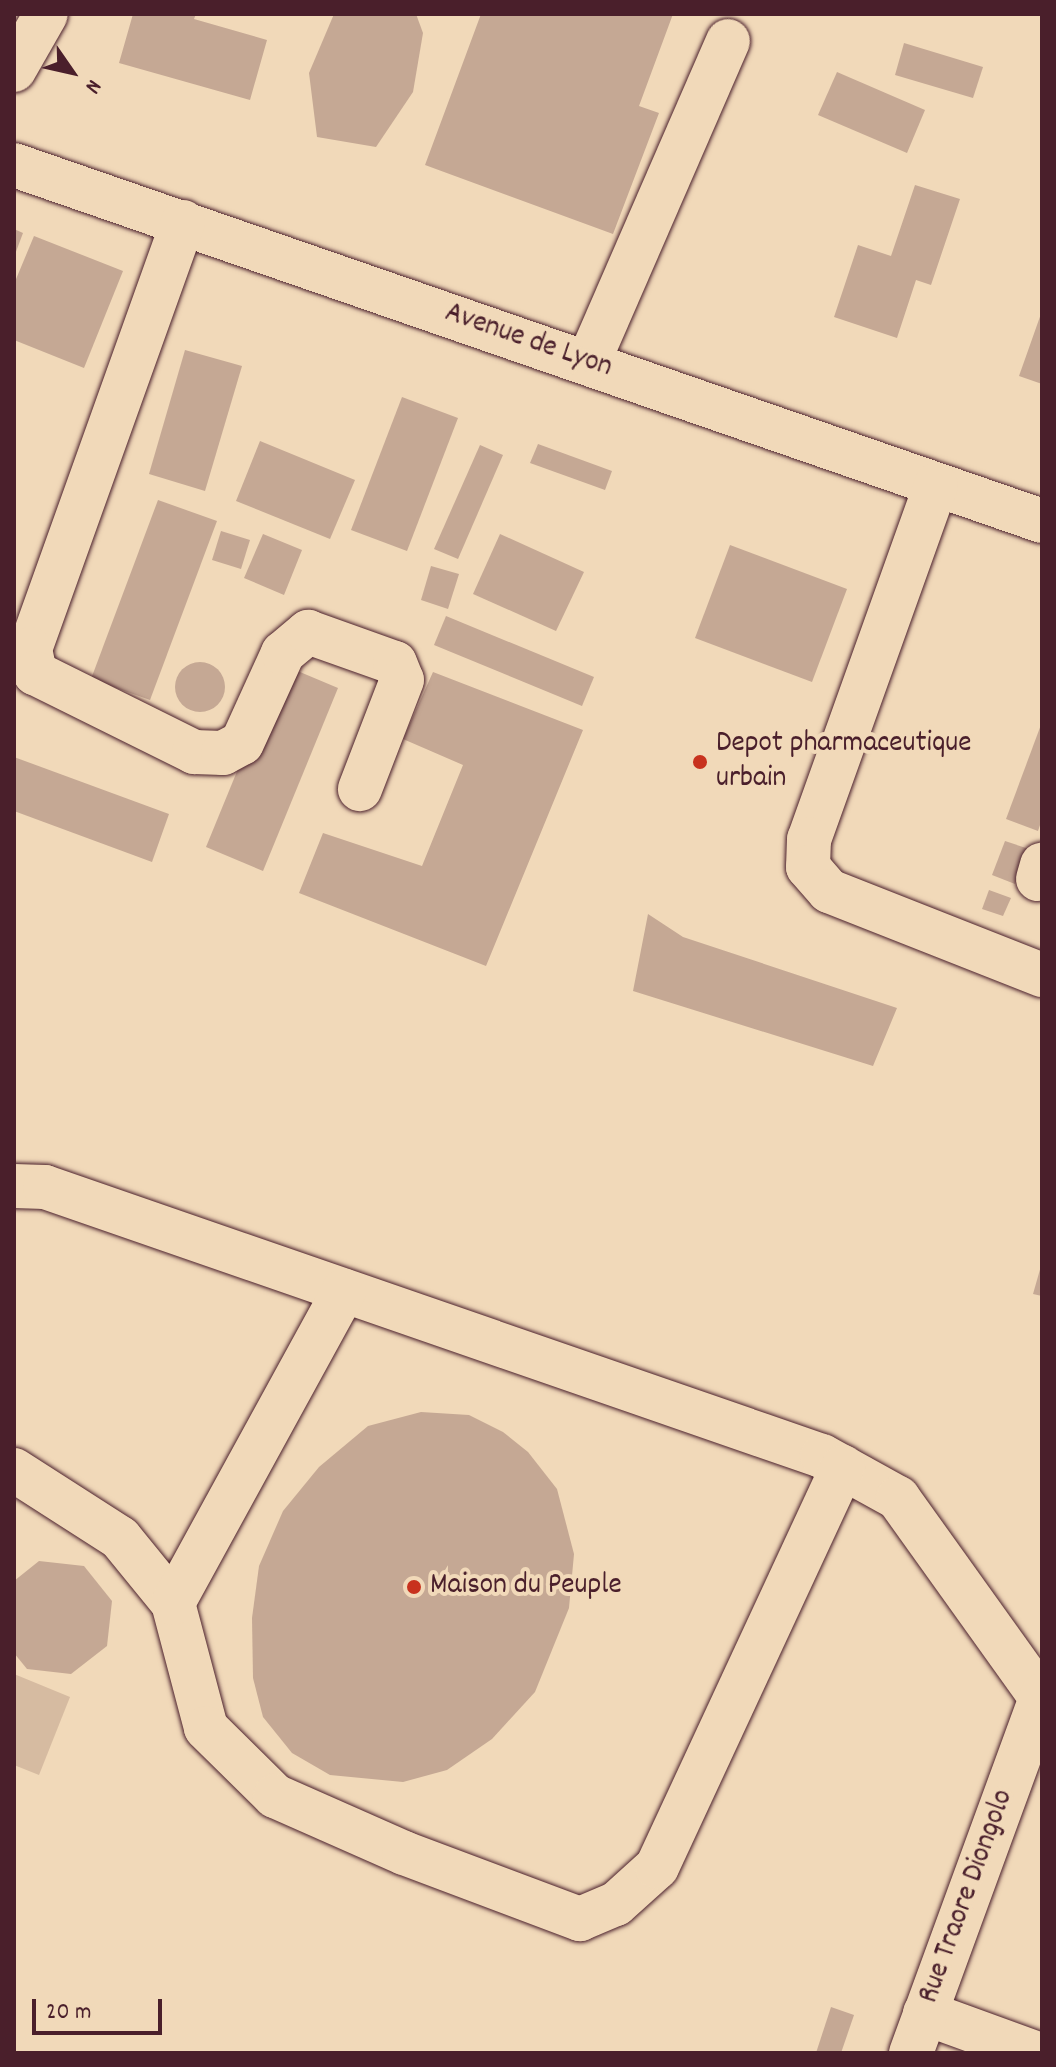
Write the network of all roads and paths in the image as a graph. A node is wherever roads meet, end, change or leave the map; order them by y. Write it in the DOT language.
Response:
graph roads {
  1 [pos="46,14"];
  2 [pos="728,41"];
  3 [pos="14,70"];
  4 [pos="14,165"];
  5 [pos="183,222"];
  6 [pos="588,363"];
  7 [pos="936,485"];
  8 [pos="1042,521"];
  9 [pos="360,789"];
  10 [pos="1042,975"];
  11 [pos="14,1186"];
  12 [pos="344,1291"];
  13 [pos="843,1467"];
  14 [pos="14,1470"];
  15 [pos="173,1603"];
  16 [pos="1042,1697"];
  17 [pos="918,2033"];
  18 [pos="1035,2053"];
  1 -- 3 [label="street"];
  2 -- 6 [label="street"];
  4 -- 5 [label="street, Avenue de Lyon"];
  5 -- 6 [label="street, Avenue de Lyon"];
  5 -- 9 [label="street"];
  6 -- 7 [label="street, Avenue de Lyon"];
  7 -- 8 [label="street, Avenue de Lyon"];
  7 -- 10 [label="street"];
  11 -- 12 [label="street"];
  12 -- 13 [label="street"];
  12 -- 15 [label="street"];
  13 -- 15 [label="street"];
  13 -- 16 [label="street"];
  14 -- 15 [label="street"];
  16 -- 17 [label="street, Rue Traore Diongolo"];
  17 -- 18 [label="street"];
}
